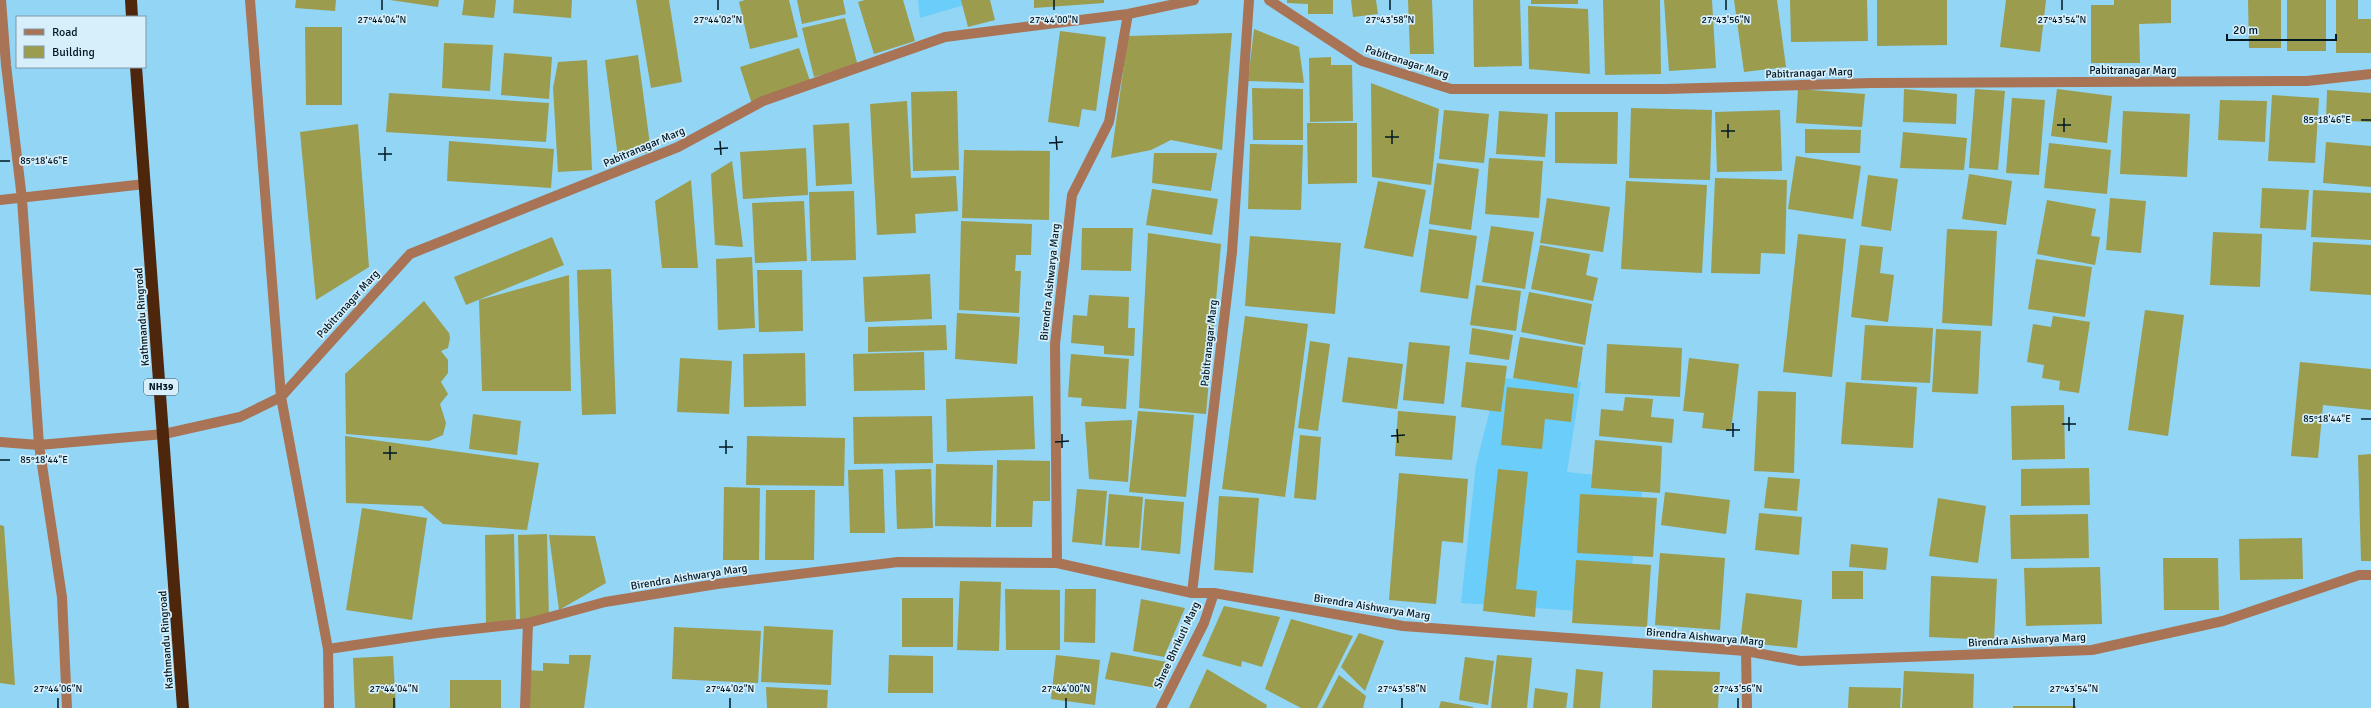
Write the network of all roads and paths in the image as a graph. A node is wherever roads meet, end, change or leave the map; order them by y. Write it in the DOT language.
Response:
graph roads {
  1 [pos="1,0"];
  2 [pos="131,0"];
  3 [pos="250,0"];
  4 [pos="1194,0"];
  5 [pos="1249,0"];
  6 [pos="1269,0"];
  7 [pos="1128,14"];
  8 [pos="132,16"];
  9 [pos="136,68"];
  10 [pos="2371,74"];
  11 [pos="145,184"];
  12 [pos="22,199"];
  13 [pos="0,200"];
  14 [pos="281,397"];
  15 [pos="164,434"];
  16 [pos="0,442"];
  17 [pos="39,445"];
  18 [pos="1057,563"];
  19 [pos="2371,575"];
  20 [pos="1192,593"];
  21 [pos="1214,593"];
  22 [pos="528,623"];
  23 [pos="328,649"];
  24 [pos="1746,651"];
  25 [pos="67,708"];
  26 [pos="183,708"];
  27 [pos="329,708"];
  28 [pos="524,708"];
  29 [pos="1161,708"];
  30 [pos="1747,708"];
  1 -- 12 [label="street"];
  2 -- 8 [label="highway"];
  3 -- 14 [label="street"];
  4 -- 7 [label="street, Pabitranagar Marg"];
  5 -- 20 [label="street, Pabitranagar Marg"];
  6 -- 10 [label="street, Pabitranagar Marg"];
  7 -- 14 [label="street, Pabitranagar Marg"];
  7 -- 18 [label="street, Birendra Aishwarya Marg"];
  9 -- 11 [label="highway, Kathmandu Ringroad / NH39"];
  11 -- 12 [label="street"];
  11 -- 15 [label="highway, Kathmandu Ringroad / NH39"];
  12 -- 13 [label="street"];
  12 -- 17 [label="street"];
  14 -- 15 [label="street, Pabitranagar Marg"];
  14 -- 23 [label="street"];
  15 -- 17 [label="street, Pabitranagar Marg"];
  15 -- 26 [label="highway, Kathmandu Ringroad / NH39"];
  16 -- 17 [label="street, Pabitranagar Marg"];
  17 -- 25 [label="street"];
  18 -- 20 [label="street, Birendra Aishwarya Marg"];
  18 -- 22 [label="street, Birendra Aishwarya Marg"];
  19 -- 24 [label="street, Birendra Aishwarya Marg"];
  20 -- 21 [label="street, Birendra Aishwarya Marg"];
  21 -- 24 [label="street, Birendra Aishwarya Marg"];
  21 -- 29 [label="street, Shree Bhrikuti Marg"];
  22 -- 23 [label="street, Birendra Aishwarya Marg"];
  22 -- 28 [label="street"];
  23 -- 27 [label="street"];
  24 -- 30 [label="street"];
}
